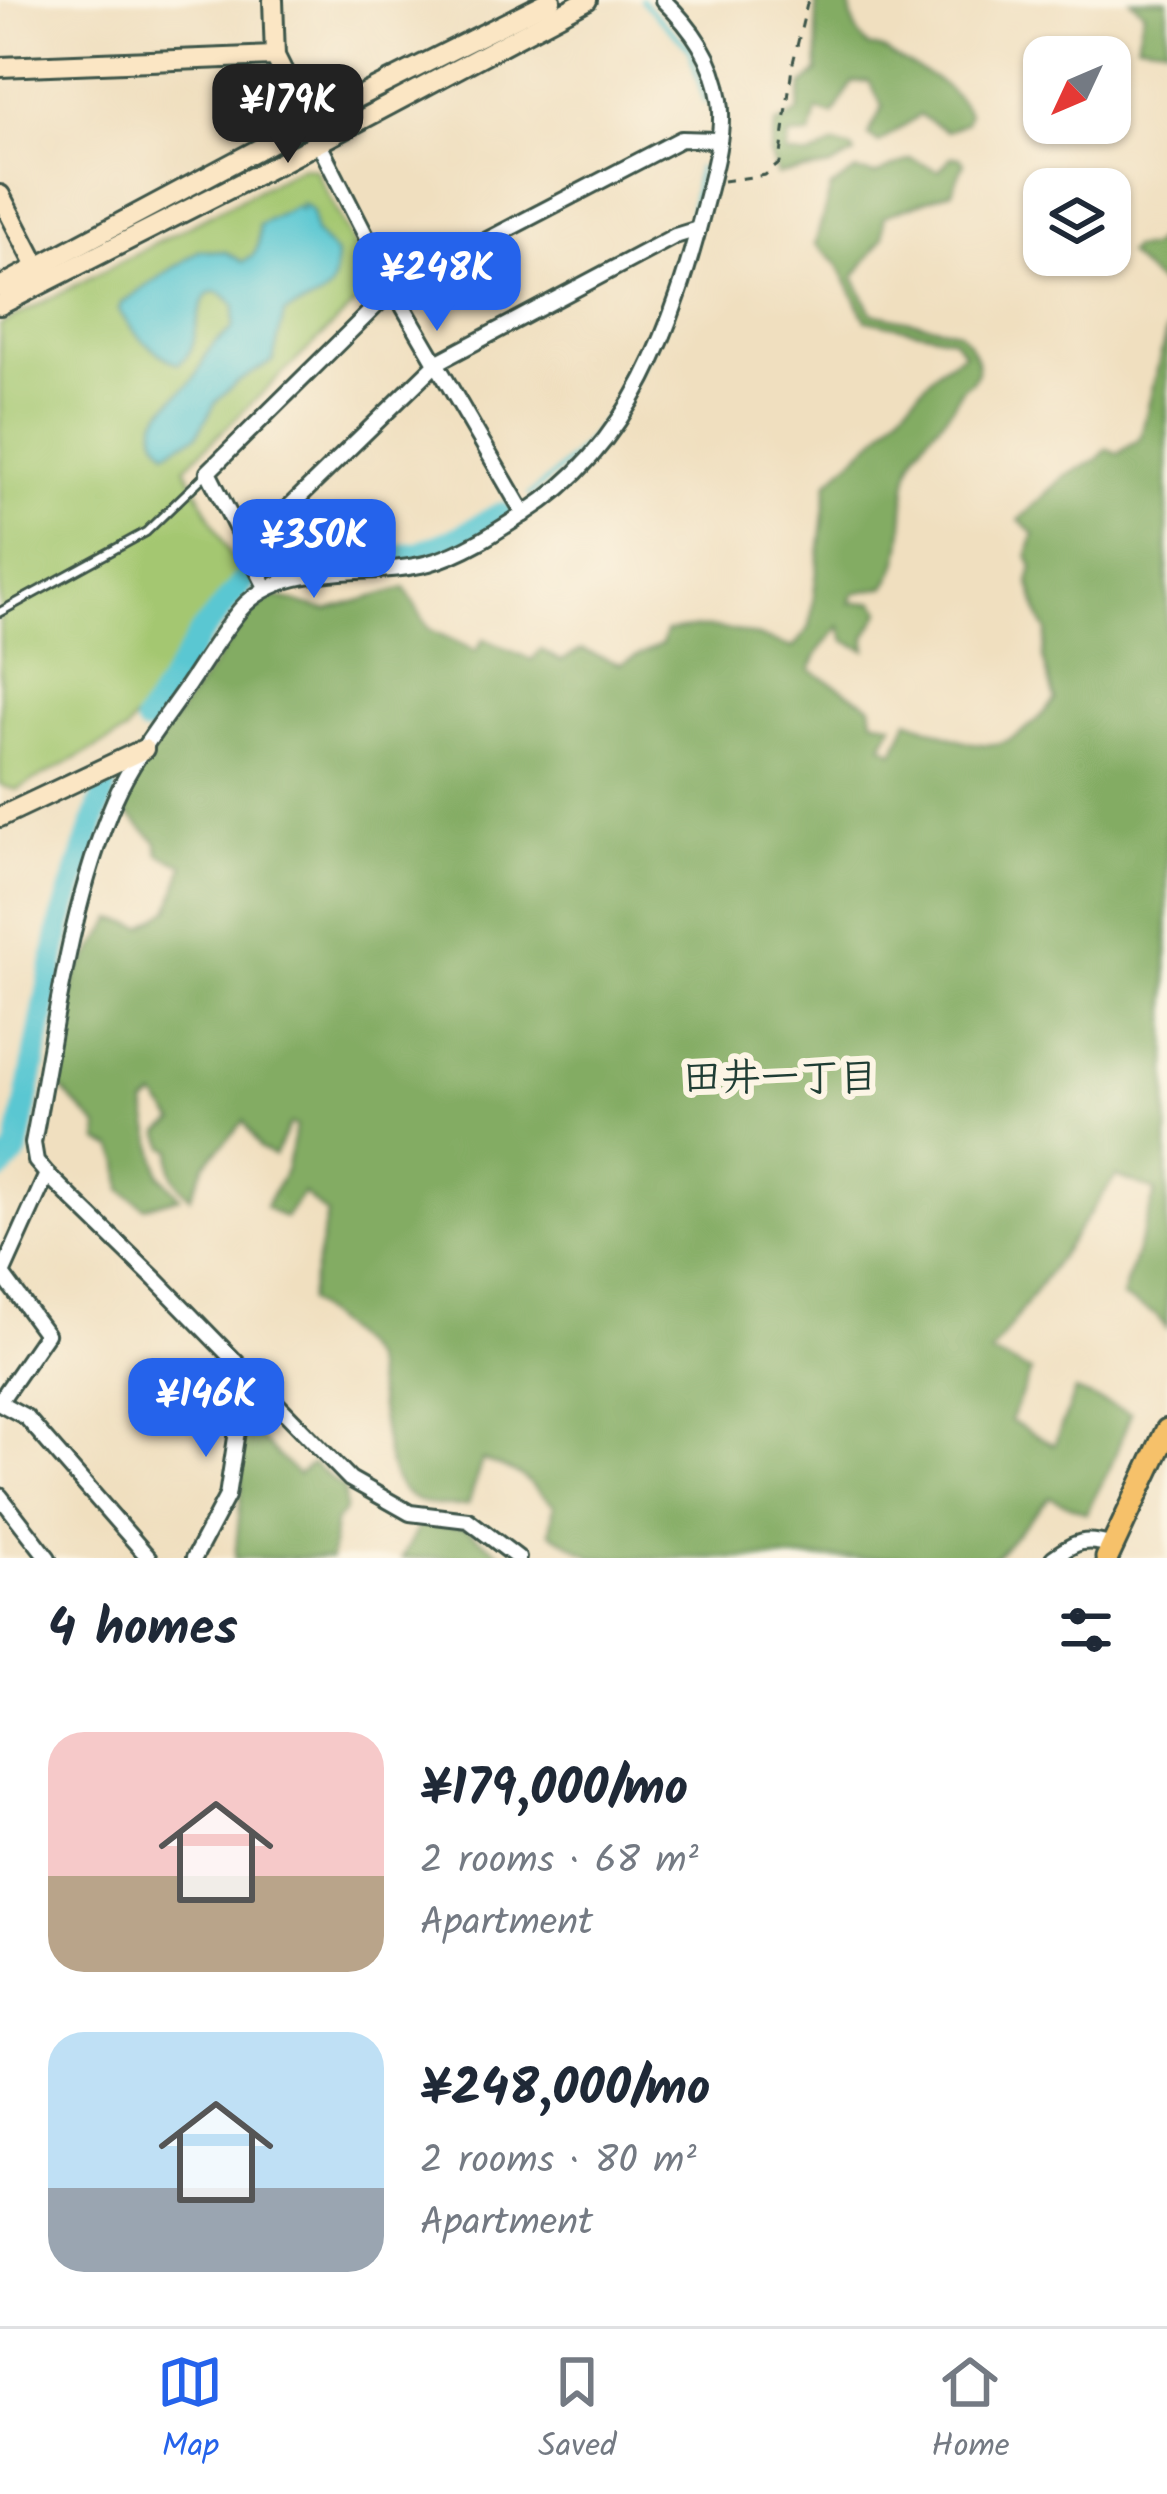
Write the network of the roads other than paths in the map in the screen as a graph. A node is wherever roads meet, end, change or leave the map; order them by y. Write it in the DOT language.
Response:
graph roads {
  1 [pos="273,0"];
  2 [pos="550,0"];
  3 [pos="586,0"];
  4 [pos="663,0"];
  5 [pos="275,56"];
  6 [pos="0,67"];
  7 [pos="308,123"];
  8 [pos="716,140"];
  9 [pos="318,142"];
  10 [pos="0,195"];
  11 [pos="698,229"];
  12 [pos="41,275"];
  13 [pos="0,287"];
  14 [pos="393,289"];
  15 [pos="0,305"];
  16 [pos="437,362"];
  17 [pos="208,472"];
  18 [pos="524,514"];
  19 [pos="247,548"];
  20 [pos="266,587"];
  21 [pos="0,612"];
  22 [pos="144,749"];
  23 [pos="0,817"];
  24 [pos="47,1174"];
  25 [pos="267,1393"];
  26 [pos="0,1402"];
  27 [pos="1167,1430"];
  28 [pos="0,1496"];
  29 [pos="1110,1552"];
  30 [pos="48,1558"];
  31 [pos="149,1558"];
  32 [pos="194,1558"];
  33 [pos="518,1558"];
  34 [pos="1053,1558"];
  1 -- 5 [label="street"];
  2 -- 7 [label="street"];
  3 -- 9 [label="street"];
  4 -- 8 [label="street"];
  5 -- 6 [label="street"];
  5 -- 7 [label="street"];
  7 -- 9 [label="street"];
  7 -- 12 [label="street"];
  8 -- 11 [label="street"];
  8 -- 14 [label="street"];
  9 -- 12 [label="street"];
  9 -- 14 [label="street"];
  10 -- 12 [label="street"];
  11 -- 16 [label="street"];
  11 -- 18 [label="street"];
  12 -- 13 [label="street"];
  12 -- 15 [label="street"];
  14 -- 16 [label="street"];
  14 -- 17 [label="street"];
  16 -- 18 [label="street"];
  16 -- 19 [label="street"];
  17 -- 19 [label="street"];
  17 -- 21 [label="lane"];
  18 -- 20 [label="street"];
  19 -- 20 [label="street"];
  20 -- 22 [label="street"];
  22 -- 23 [label="street"];
  22 -- 24 [label="street"];
  24 -- 25 [label="street"];
  24 -- 26 [label="street"];
  25 -- 32 [label="street"];
  25 -- 33 [label="street"];
  26 -- 31 [label="street"];
  27 -- 29 [label="main road"];
  28 -- 30 [label="street"];
  29 -- 34 [label="street"];
}
